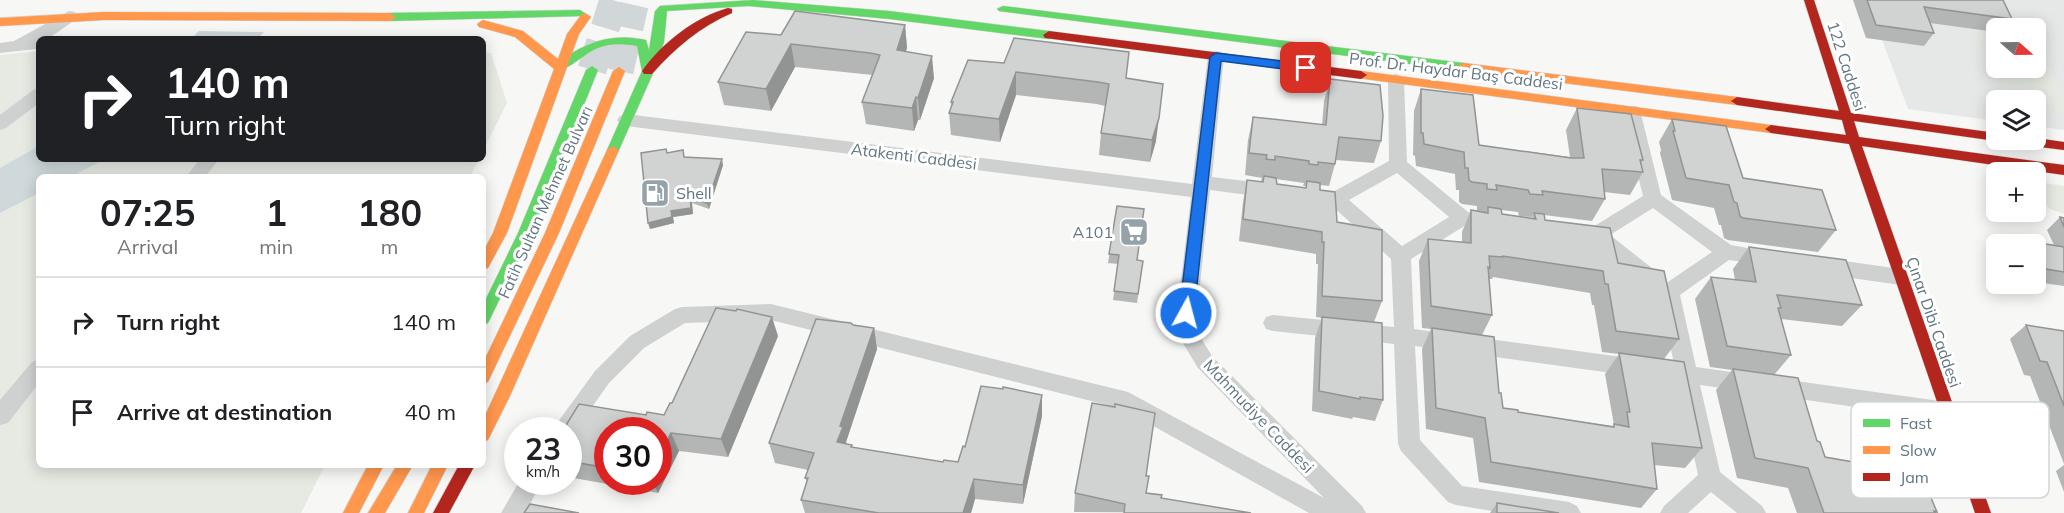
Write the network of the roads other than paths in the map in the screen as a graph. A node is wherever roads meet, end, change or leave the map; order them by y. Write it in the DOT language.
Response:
graph roads {
  1 [pos="575,0"];
  2 [pos="1809,0"];
  3 [pos="748,3"];
  4 [pos="666,6"];
  5 [pos="986,7"];
  6 [pos="69,16"];
  7 [pos="448,17"];
  8 [pos="587,17"];
  9 [pos="648,18"];
  10 [pos="0,22"];
  11 [pos="38,36"];
  12 [pos="36,37"];
  13 [pos="36,44"];
  14 [pos="18,46"];
  15 [pos="0,48"];
  16 [pos="1216,57"];
  17 [pos="560,67"];
  18 [pos="591,70"];
  19 [pos="620,71"];
  20 [pos="648,71"];
  21 [pos="1396,80"];
  22 [pos="36,96"];
  23 [pos="1631,110"];
  24 [pos="1846,115"];
  25 [pos="627,120"];
  26 [pos="0,124"];
  27 [pos="1986,136"];
  28 [pos="1854,142"];
  29 [pos="2046,144"];
  30 [pos="2064,146"];
  31 [pos="208,162"];
  32 [pos="1398,164"];
  33 [pos="2064,170"];
  34 [pos="198,174"];
  35 [pos="1201,187"];
  36 [pos="1336,199"];
  37 [pos="1653,199"];
  38 [pos="1463,218"];
  39 [pos="1508,224"];
  40 [pos="1563,231"];
  41 [pos="1596,235"];
  42 [pos="1726,252"];
  43 [pos="1401,256"];
  44 [pos="486,259"];
  45 [pos="1784,261"];
  46 [pos="1808,264"];
  47 [pos="1901,277"];
  48 [pos="1669,292"];
  49 [pos="486,313"];
  50 [pos="1272,323"];
  51 [pos="1406,336"];
  52 [pos="36,372"];
  53 [pos="486,372"];
  54 [pos="1687,373"];
  55 [pos="1885,402"];
  56 [pos="1944,402"];
  57 [pos="0,416"];
  58 [pos="573,417"];
  59 [pos="486,429"];
  60 [pos="374,468"];
  61 [pos="403,468"];
  62 [pos="438,468"];
  63 [pos="465,468"];
  64 [pos="1710,478"];
  65 [pos="523,495"];
  66 [pos="1978,498"];
  67 [pos="351,513"];
  68 [pos="376,513"];
  69 [pos="416,513"];
  70 [pos="441,513"];
  71 [pos="513,513"];
  72 [pos="1329,513"];
  73 [pos="1354,513"];
  74 [pos="1569,513"];
  75 [pos="1672,513"];
  76 [pos="1754,513"];
  77 [pos="1983,513"];
  1 -- 8 [label="main road"];
  2 -- 24 [label="main road, 122 Caddesi"];
  3 -- 4 [label="main road, Prof. Dr. Haydar Baş Caddesi"];
  3 -- 16 [label="main road, Prof. Dr. Haydar Baş Caddesi"];
  3 -- 20 [label="main road"];
  4 -- 9 [label="main road"];
  4 -- 20 [label="main road"];
  5 -- 24 [label="main road, Prof. Dr. Haydar Baş Caddesi"];
  6 -- 7 [label="main road"];
  6 -- 10 [label="main road"];
  6 -- 11 [label="street"];
  7 -- 8 [label="main road"];
  7 -- 17 [label="main road"];
  8 -- 17 [label="main road"];
  12 -- 14 [label="street"];
  13 -- 14 [label="street"];
  14 -- 15 [label="street"];
  16 -- 21 [label="main road, Prof. Dr. Haydar Baş Caddesi"];
  16 -- 35 [label="street, Mahmudiye Caddesi"];
  17 -- 20 [label="main road"];
  17 -- 44 [label="main road"];
  18 -- 49 [label="main road, Fatih Sultan Mehmet Bulvarı"];
  19 -- 53 [label="main road, Fatih Sultan Mehmet Bulvarı"];
  20 -- 25 [label="main road"];
  21 -- 23 [label="main road, Prof. Dr. Haydar Baş Caddesi"];
  21 -- 32 [label="street"];
  22 -- 26 [label="street"];
  23 -- 28 [label="main road, Prof. Dr. Haydar Baş Caddesi"];
  23 -- 37 [label="street"];
  24 -- 27 [label="main road, Prof. Dr. Haydar Baş Caddesi"];
  24 -- 28 [label="main road, 122 Caddesi"];
  25 -- 35 [label="street, Atakenti Caddesi"];
  25 -- 59 [label="main road"];
  28 -- 33 [label="main road, Prof. Dr. Haydar Baş Caddesi"];
  28 -- 47 [label="main road, Çınar Dibi Caddesi"];
  29 -- 30 [label="main road"];
  31 -- 34 [label="street"];
  32 -- 36 [label="street"];
  32 -- 38 [label="street"];
  35 -- 36 [label="street, Atakenti Caddesi"];
  35 -- 73 [label="street, Mahmudiye Caddesi"];
  36 -- 43 [label="street"];
  37 -- 41 [label="street"];
  37 -- 42 [label="street"];
  38 -- 39 [label="street"];
  38 -- 43 [label="street"];
  40 -- 41 [label="street"];
  41 -- 48 [label="street"];
  42 -- 45 [label="street"];
  42 -- 48 [label="street"];
  43 -- 51 [label="street"];
  46 -- 47 [label="street"];
  47 -- 56 [label="main road, Çınar Dibi Caddesi"];
  48 -- 54 [label="street"];
  50 -- 51 [label="street"];
  51 -- 54 [label="street"];
  51 -- 74 [label="street"];
  52 -- 57 [label="street"];
  54 -- 55 [label="street"];
  54 -- 64 [label="street"];
  58 -- 72 [label="street"];
  60 -- 67 [label="main road"];
  61 -- 68 [label="main road"];
  62 -- 69 [label="main road"];
  63 -- 70 [label="main road"];
  64 -- 75 [label="street"];
  64 -- 76 [label="street"];
  65 -- 71 [label="street"];
  66 -- 77 [label="main road, Çınar Dibi Caddesi"];
}
